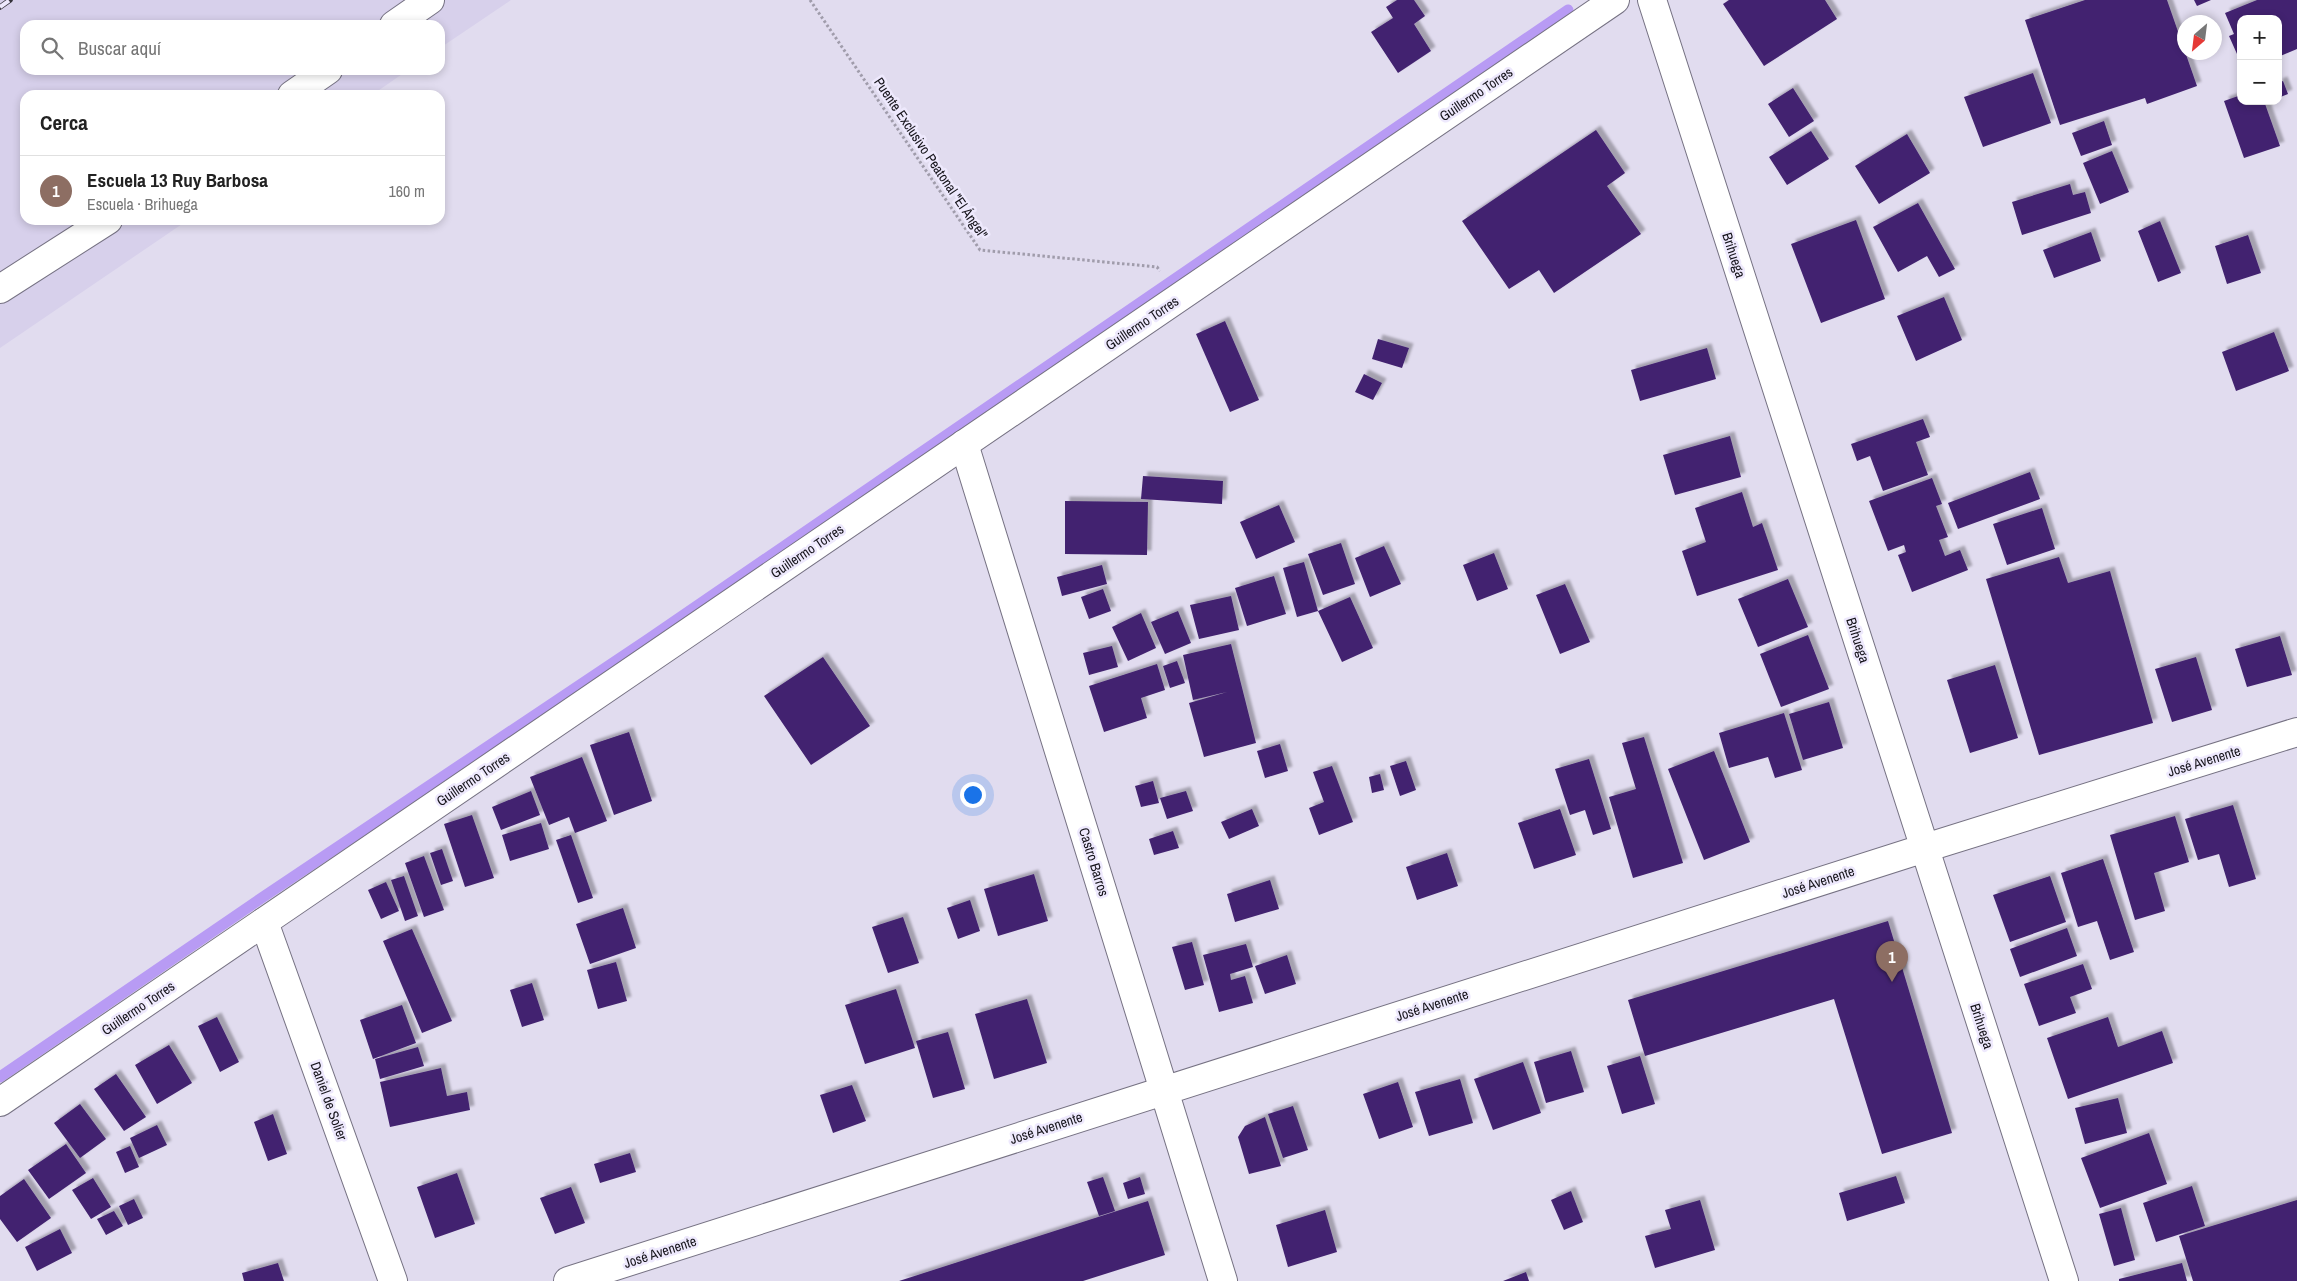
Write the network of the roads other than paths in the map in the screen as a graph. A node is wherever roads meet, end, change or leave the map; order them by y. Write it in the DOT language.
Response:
graph roads {
  1 [pos="430,0"];
  2 [pos="1615,0"];
  3 [pos="1652,0"];
  4 [pos="401,20"];
  5 [pos="321,75"];
  6 [pos="299,90"];
  7 [pos="100,225"];
  8 [pos="0,289"];
  9 [pos="964,444"];
  10 [pos="2297,732"];
  11 [pos="1925,848"];
  12 [pos="264,922"];
  13 [pos="1165,1090"];
  14 [pos="0,1102"];
  15 [pos="393,1281"];
  16 [pos="568,1281"];
  17 [pos="1223,1281"];
  18 [pos="2064,1281"];
  1 -- 4 [label="street"];
  2 -- 9 [label="street, Guillermo Torres"];
  3 -- 11 [label="street, Brihuega"];
  5 -- 6 [label="street"];
  7 -- 8 [label="street"];
  9 -- 12 [label="street, Guillermo Torres"];
  9 -- 13 [label="street, Castro Barros"];
  10 -- 11 [label="street, José Avenente"];
  11 -- 13 [label="street, José Avenente"];
  11 -- 18 [label="street, Brihuega"];
  12 -- 14 [label="street, Guillermo Torres"];
  12 -- 15 [label="street, Daniel de Solier"];
  13 -- 16 [label="street, José Avenente"];
  13 -- 17 [label="street, Castro Barros"];
}
